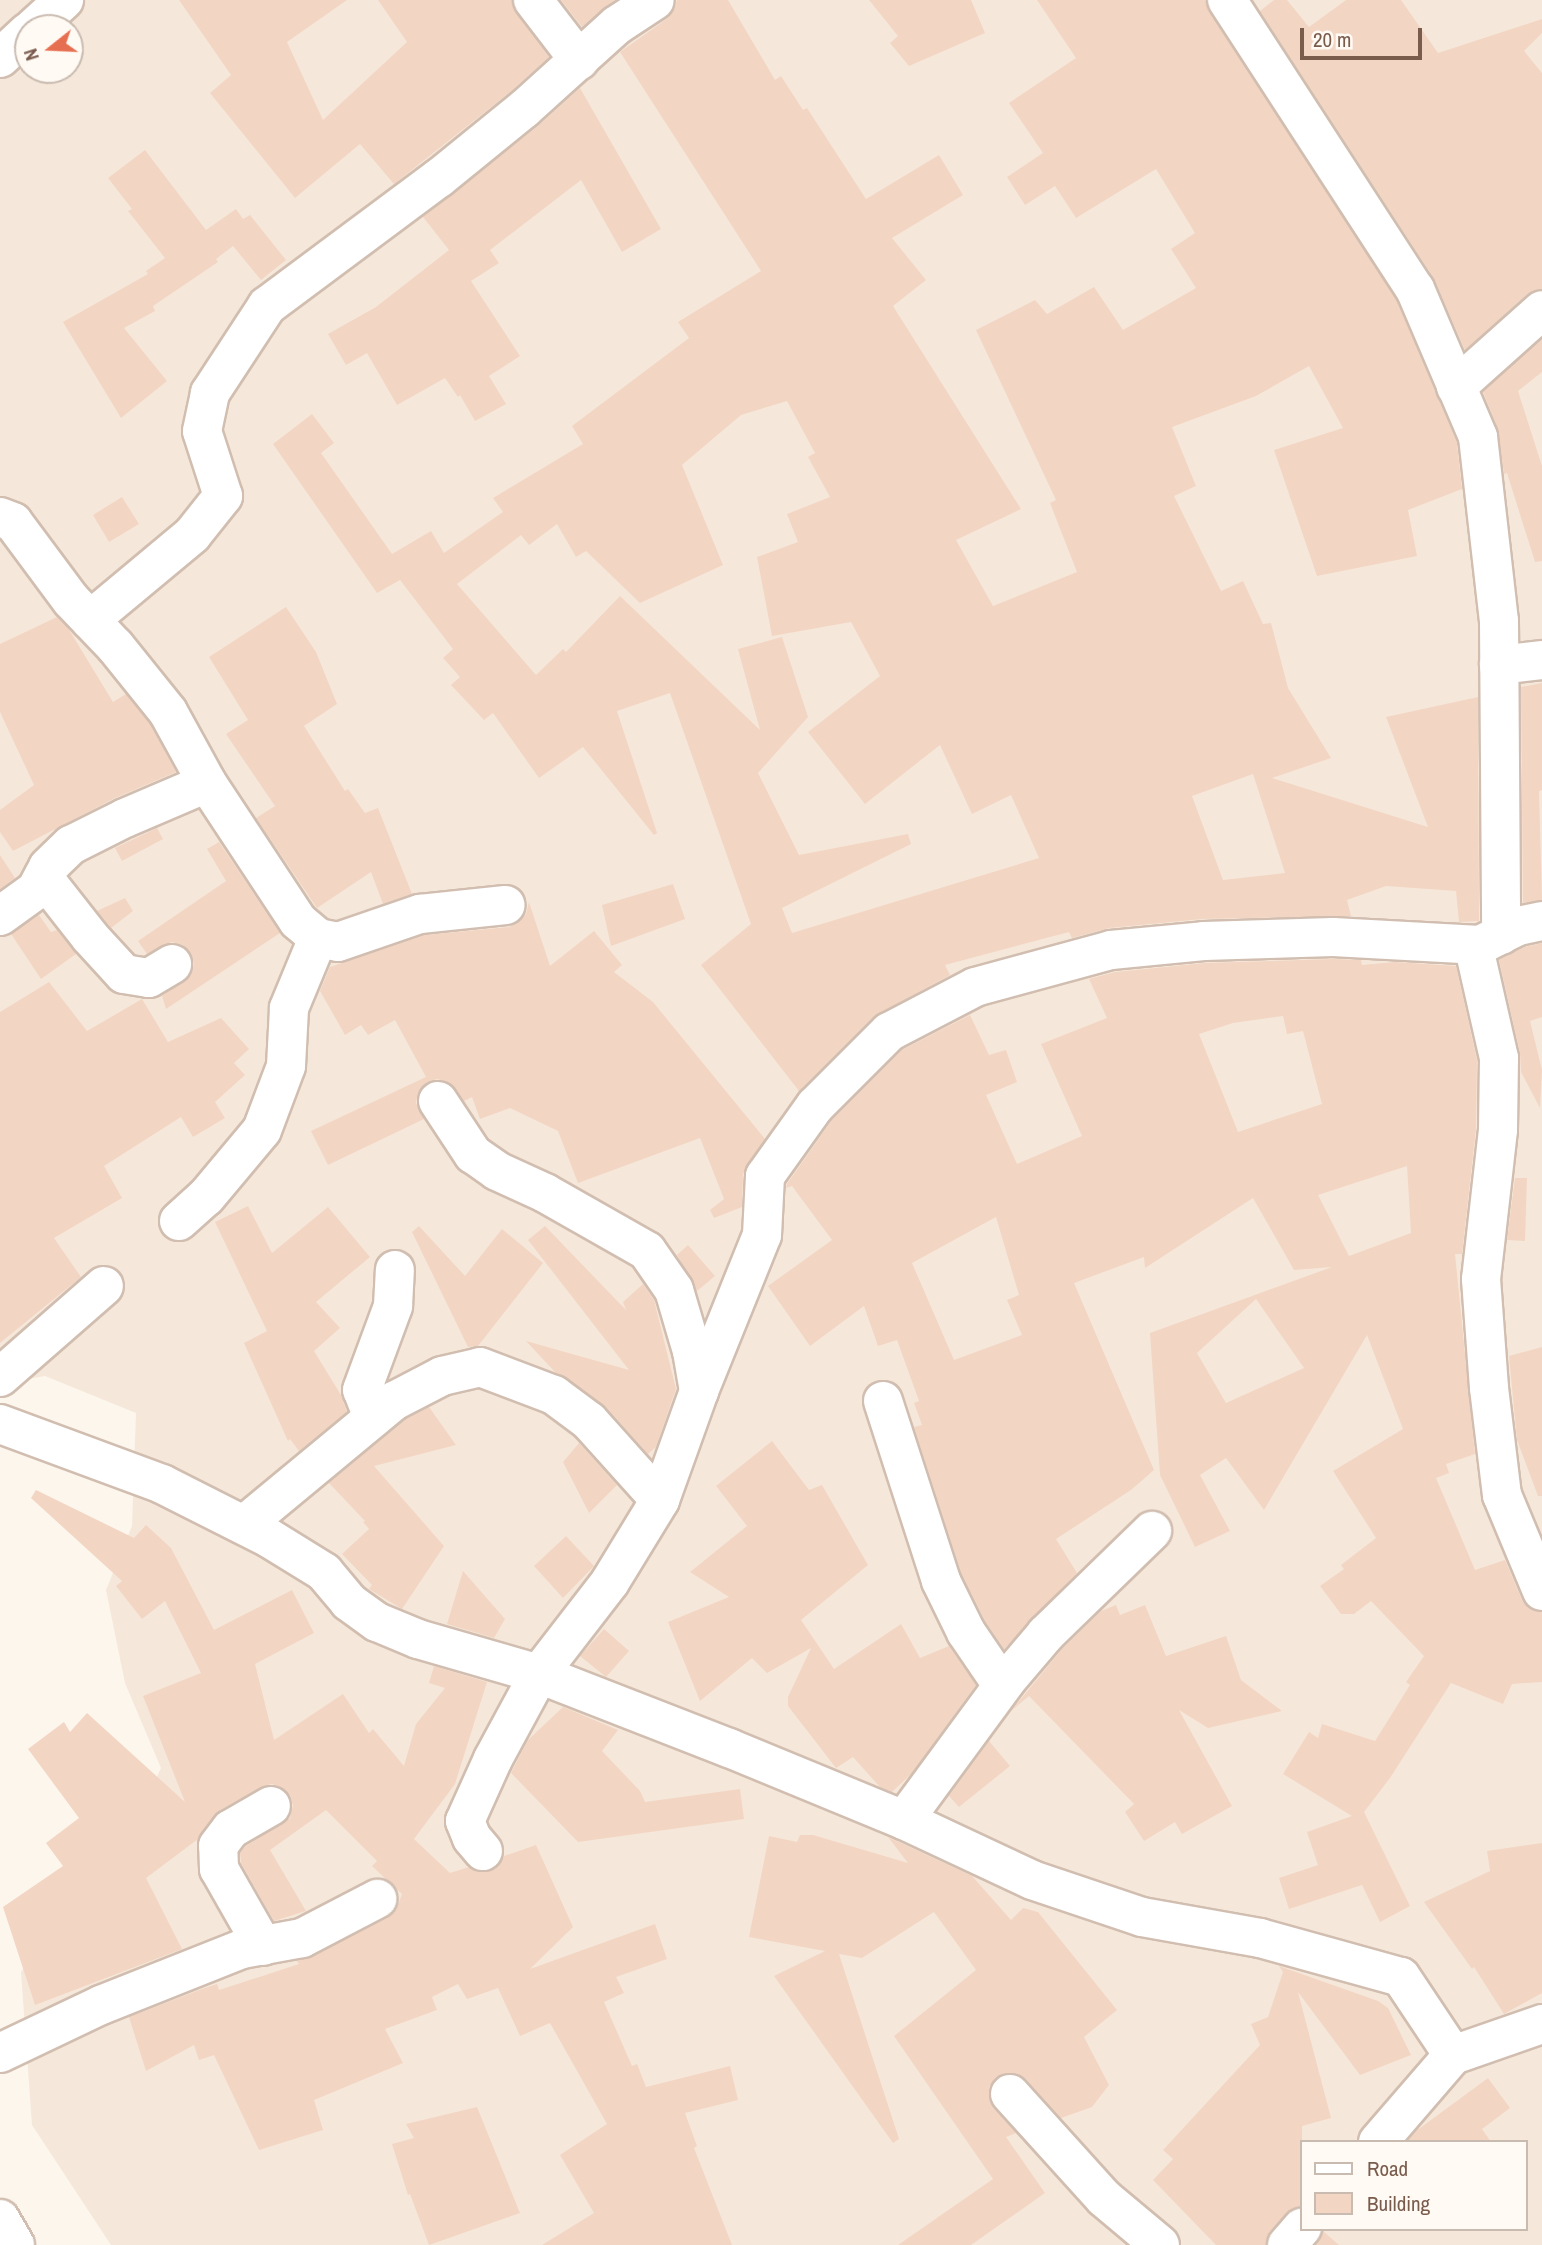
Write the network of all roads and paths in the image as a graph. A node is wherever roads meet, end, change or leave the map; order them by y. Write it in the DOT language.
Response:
graph roads {
  1 [pos="64,0"];
  2 [pos="533,0"];
  3 [pos="655,0"];
  4 [pos="1227,0"];
  5 [pos="48,14"];
  6 [pos="14,45"];
  7 [pos="0,58"];
  8 [pos="579,60"];
  9 [pos="1542,310"];
  10 [pos="1456,387"];
  11 [pos="0,517"];
  12 [pos="90,620"];
  13 [pos="1542,660"];
  14 [pos="1499,665"];
  15 [pos="207,783"];
  16 [pos="43,877"];
  17 [pos="506,905"];
  18 [pos="0,916"];
  19 [pos="1542,921"];
  20 [pos="318,938"];
  21 [pos="1490,940"];
  22 [pos="172,964"];
  23 [pos="438,1101"];
  24 [pos="179,1221"];
  25 [pos="395,1270"];
  26 [pos="104,1286"];
  27 [pos="0,1377"];
  28 [pos="699,1391"];
  29 [pos="883,1401"];
  30 [pos="373,1419"];
  31 [pos="0,1424"];
  32 [pos="660,1500"];
  33 [pos="244,1525"];
  34 [pos="1152,1531"];
  35 [pos="1542,1591"];
  36 [pos="539,1674"];
  37 [pos="1002,1685"];
  38 [pos="271,1806"];
  39 [pos="904,1820"];
  40 [pos="483,1851"];
  41 [pos="377,1899"];
  42 [pos="263,1946"];
  43 [pos="1542,2024"];
  44 [pos="0,2053"];
  45 [pos="1452,2055"];
  46 [pos="1010,2094"];
  47 [pos="1380,2140"];
  48 [pos="0,2219"];
  49 [pos="1300,2230"];
  50 [pos="15,2245"];
  51 [pos="1160,2245"];
  52 [pos="1287,2245"];
  1 -- 5 [label="street"];
  2 -- 8 [label="street"];
  3 -- 8 [label="street"];
  4 -- 10 [label="street"];
  6 -- 7 [label="street"];
  8 -- 12 [label="street"];
  9 -- 10 [label="street"];
  10 -- 14 [label="street"];
  11 -- 12 [label="street"];
  12 -- 15 [label="street"];
  13 -- 14 [label="street"];
  14 -- 21 [label="street"];
  15 -- 16 [label="street"];
  15 -- 20 [label="street"];
  16 -- 18 [label="street"];
  16 -- 22 [label="street"];
  17 -- 20 [label="street"];
  19 -- 21 [label="street"];
  20 -- 24 [label="street"];
  21 -- 28 [label="street"];
  21 -- 35 [label="street"];
  23 -- 28 [label="street"];
  25 -- 30 [label="street"];
  26 -- 27 [label="street"];
  28 -- 32 [label="street"];
  29 -- 37 [label="street"];
  30 -- 32 [label="street"];
  30 -- 33 [label="street"];
  31 -- 33 [label="street"];
  32 -- 36 [label="street"];
  33 -- 36 [label="street"];
  34 -- 37 [label="street"];
  36 -- 39 [label="street"];
  36 -- 40 [label="street"];
  37 -- 39 [label="street"];
  38 -- 42 [label="street"];
  39 -- 45 [label="street"];
  41 -- 42 [label="street"];
  42 -- 44 [label="street"];
  43 -- 45 [label="street"];
  45 -- 47 [label="street"];
  46 -- 51 [label="street"];
  48 -- 50 [label="street"];
  49 -- 52 [label="street"];
}
